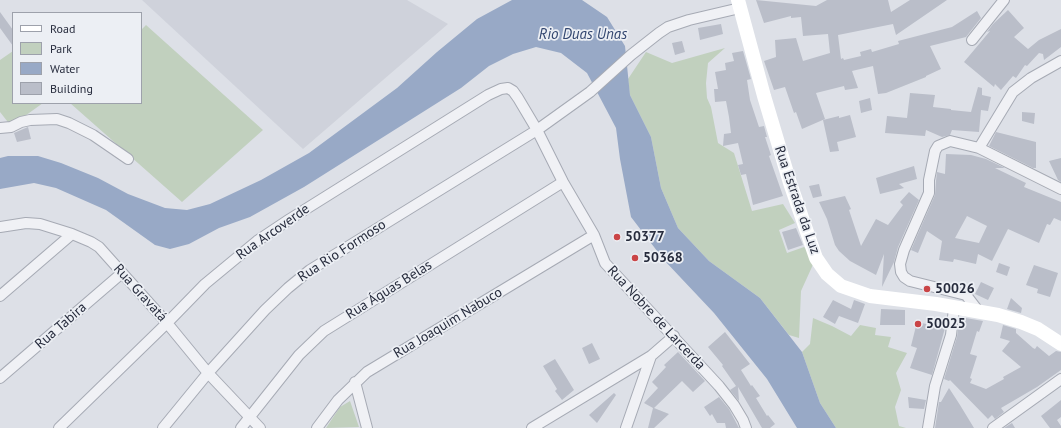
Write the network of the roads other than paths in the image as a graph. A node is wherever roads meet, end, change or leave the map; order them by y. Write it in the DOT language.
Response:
graph roads {
  1 [pos="1004,0"];
  2 [pos="739,4"];
  3 [pos="972,40"];
  4 [pos="1061,61"];
  5 [pos="518,98"];
  6 [pos="0,128"];
  7 [pos="537,130"];
  8 [pos="979,148"];
  9 [pos="128,159"];
  10 [pos="563,182"];
  11 [pos="1061,189"];
  12 [pos="0,227"];
  13 [pos="72,234"];
  14 [pos="594,235"];
  15 [pos="122,273"];
  16 [pos="0,296"];
  17 [pos="954,308"];
  18 [pos="979,312"];
  19 [pos="167,323"];
  20 [pos="674,336"];
  21 [pos="1061,344"];
  22 [pos="651,356"];
  23 [pos="208,373"];
  24 [pos="0,378"];
  25 [pos="1061,380"];
  26 [pos="355,382"];
  27 [pos="249,417"];
  28 [pos="59,428"];
  29 [pos="163,428"];
  30 [pos="241,428"];
  31 [pos="260,428"];
  32 [pos="317,428"];
  33 [pos="368,428"];
  34 [pos="532,428"];
  35 [pos="626,428"];
  36 [pos="746,428"];
  37 [pos="928,428"];
  38 [pos="993,428"];
  1 -- 3 [label="street"];
  2 -- 7 [label="street, Rua Rio Formoso"];
  2 -- 17 [label="main road, Rua Estrada da Luz"];
  4 -- 8 [label="street"];
  5 -- 7 [label="street, Rua Nobre de Larcerda"];
  5 -- 19 [label="street, Rua Arcoverde"];
  6 -- 9 [label="street"];
  7 -- 10 [label="street, Rua Nobre de Larcerda"];
  7 -- 23 [label="street, Rua Rio Formoso"];
  8 -- 11 [label="street"];
  8 -- 18 [label="street"];
  10 -- 14 [label="street, Rua Nobre de Larcerda"];
  10 -- 27 [label="street, Rua Águas Belas"];
  12 -- 13 [label="street, Rua Gravatá"];
  13 -- 15 [label="street, Rua Gravatá"];
  13 -- 16 [label="street"];
  14 -- 20 [label="street, Rua Nobre de Larcerda"];
  14 -- 26 [label="street, Rua Joaquim Nabuco"];
  15 -- 19 [label="street, Rua Gravatá"];
  15 -- 24 [label="street, Rua Tabira"];
  17 -- 18 [label="main road, Rua Estrada da Luz"];
  17 -- 37 [label="street"];
  18 -- 21 [label="main road, Rua Estrada da Luz"];
  19 -- 23 [label="street, Rua Gravatá"];
  19 -- 28 [label="street, Rua Arcoverde"];
  20 -- 22 [label="street"];
  20 -- 36 [label="street, Rua Nobre de Larcerda"];
  22 -- 34 [label="street"];
  22 -- 35 [label="street"];
  23 -- 27 [label="street, Rua Gravatá"];
  23 -- 29 [label="street, Rua Rio Formoso"];
  25 -- 38 [label="street"];
  26 -- 32 [label="street, Rua Joaquim Nabuco"];
  26 -- 33 [label="street"];
  27 -- 30 [label="street, Rua Águas Belas"];
  27 -- 31 [label="street, Rua Gravatá"];
}
